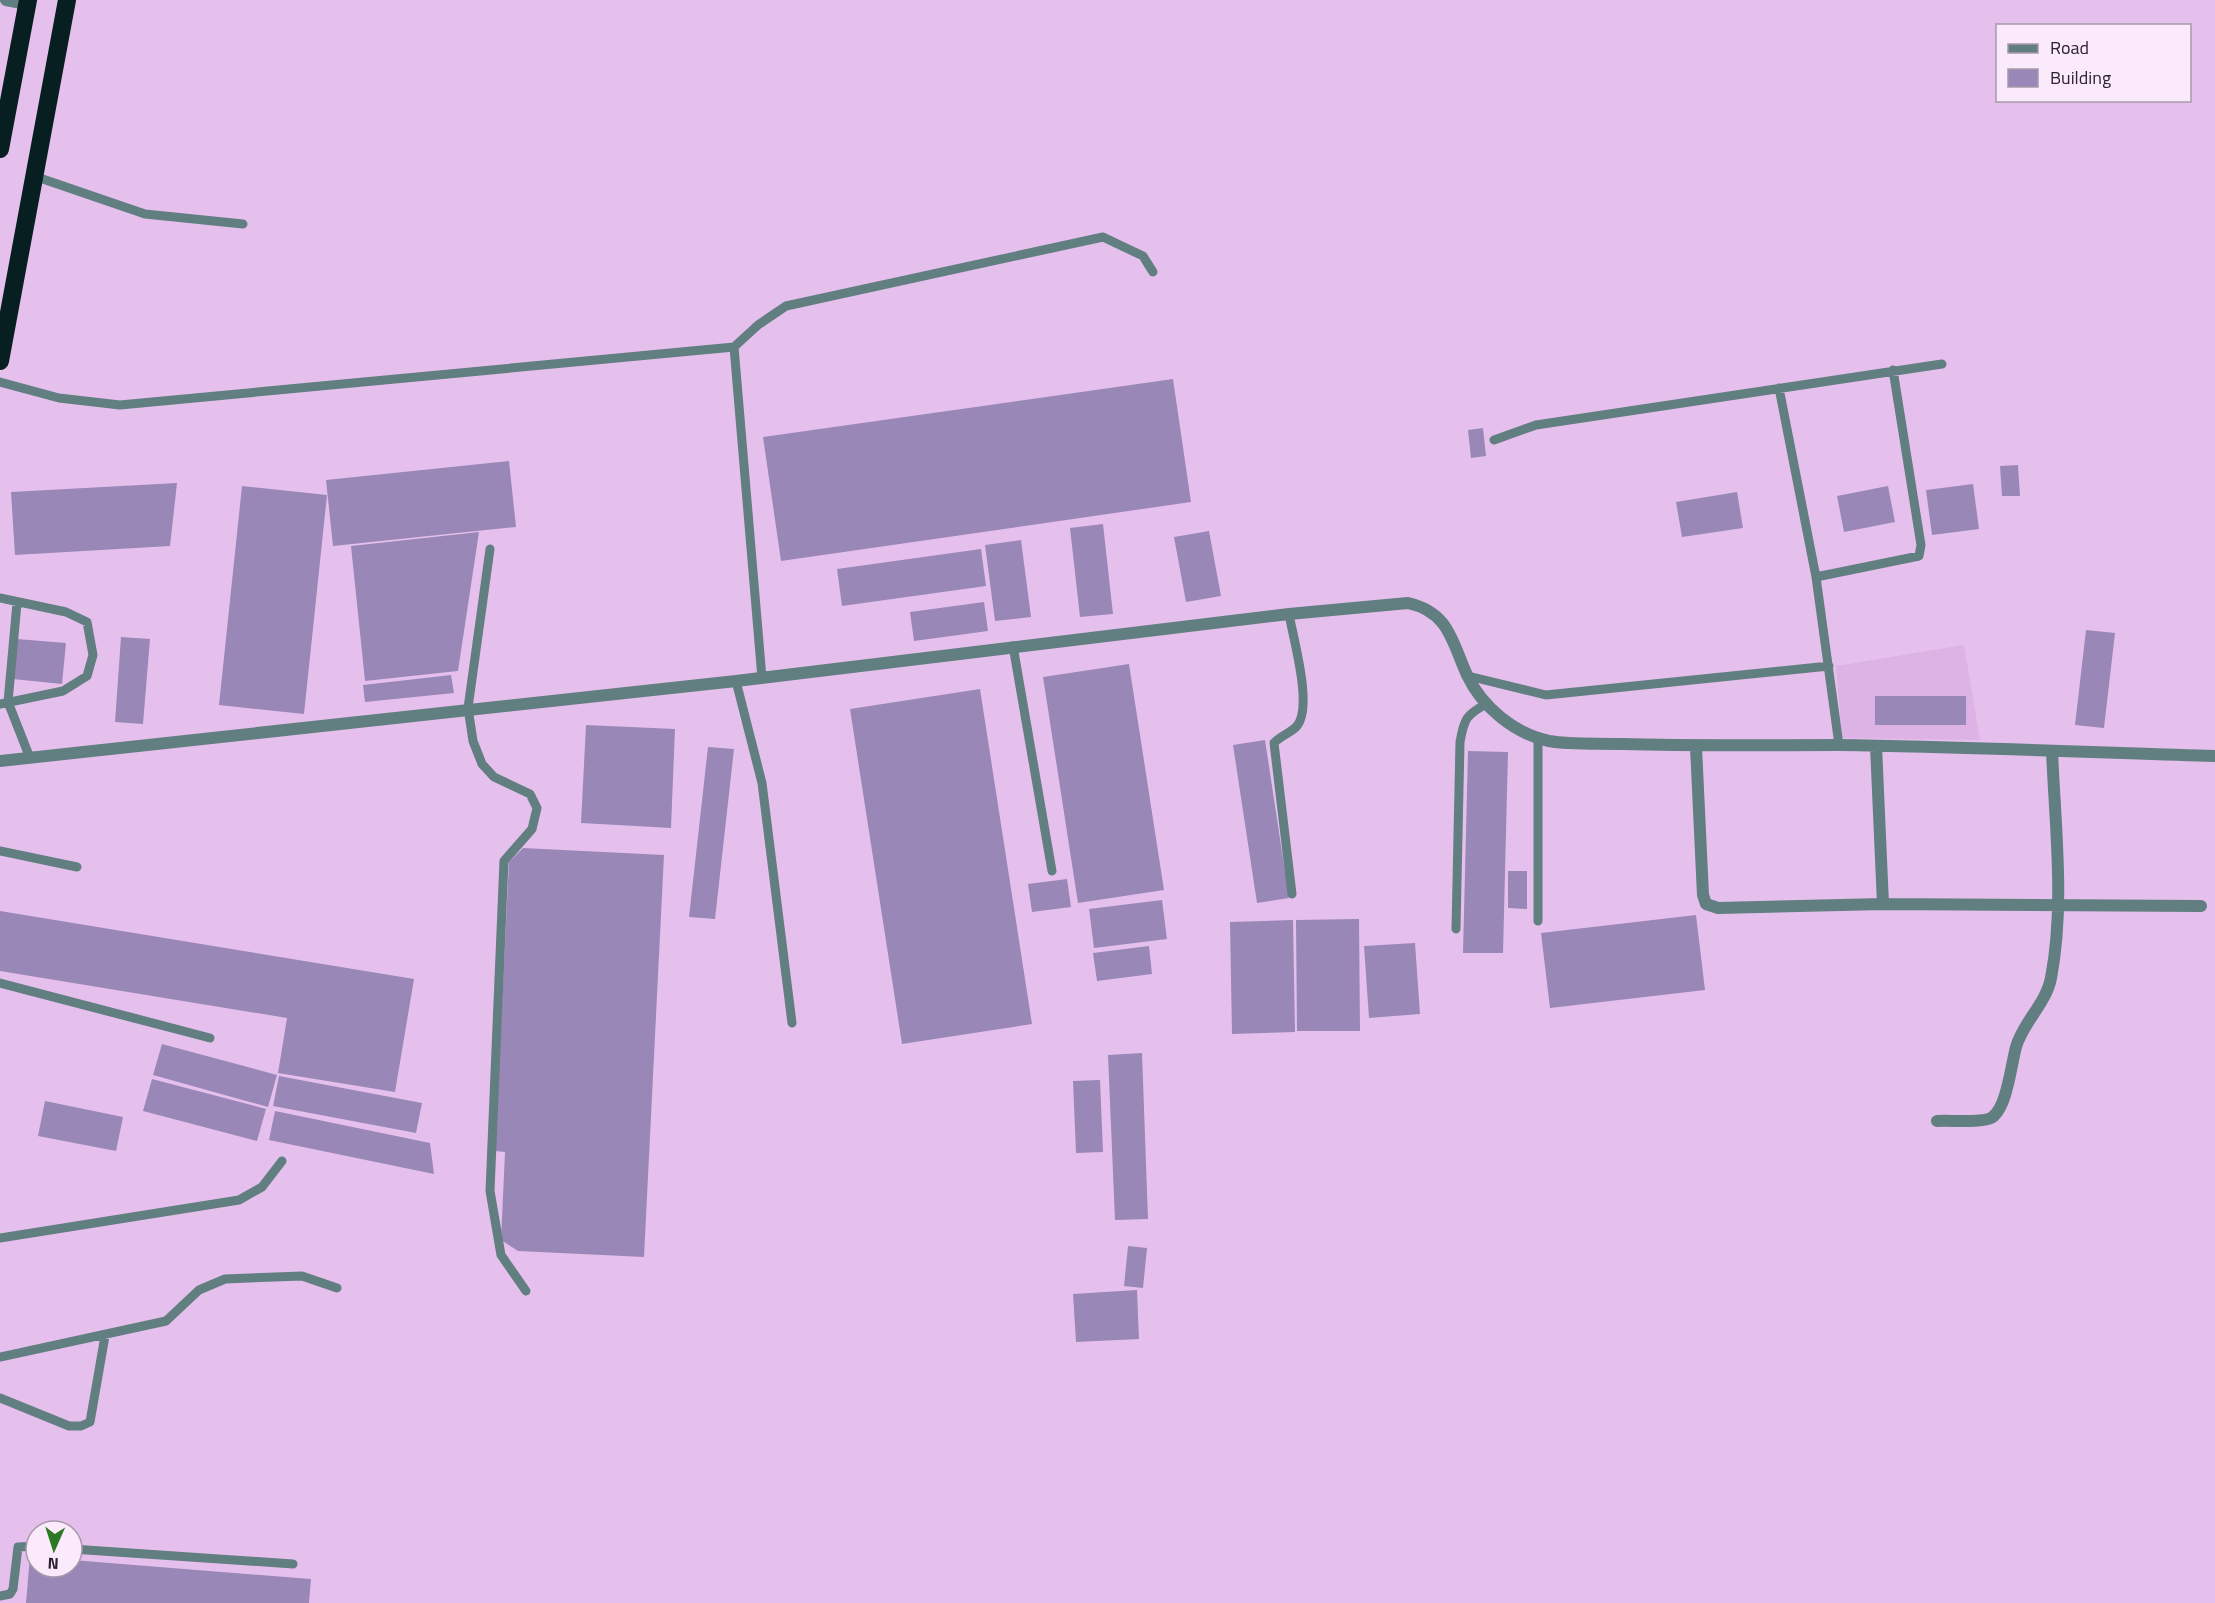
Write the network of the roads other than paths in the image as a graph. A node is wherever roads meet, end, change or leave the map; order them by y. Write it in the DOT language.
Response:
graph roads {
  1 [pos="6,0"];
  2 [pos="67,0"];
  3 [pos="27,2"];
  4 [pos="0,149"];
  5 [pos="34,176"];
  6 [pos="243,224"];
  7 [pos="1154,272"];
  8 [pos="734,347"];
  9 [pos="0,361"];
  10 [pos="1942,363"];
  11 [pos="1893,370"];
  12 [pos="0,382"];
  13 [pos="1779,388"];
  14 [pos="1494,440"];
  15 [pos="490,549"];
  16 [pos="1816,577"];
  17 [pos="0,598"];
  18 [pos="17,603"];
  19 [pos="1289,614"];
  20 [pos="1014,646"];
  21 [pos="1829,666"];
  22 [pos="1468,676"];
  23 [pos="762,678"];
  24 [pos="736,681"];
  25 [pos="4,703"];
  26 [pos="1486,704"];
  27 [pos="468,708"];
  28 [pos="1538,737"];
  29 [pos="1839,745"];
  30 [pos="1876,746"];
  31 [pos="1696,747"];
  32 [pos="2052,751"];
  33 [pos="2215,756"];
  34 [pos="30,758"];
  35 [pos="0,760"];
  36 [pos="0,851"];
  37 [pos="76,867"];
  38 [pos="1052,871"];
  39 [pos="1292,894"];
  40 [pos="1883,904"];
  41 [pos="2058,905"];
  42 [pos="2201,906"];
  43 [pos="1538,921"];
  44 [pos="1455,929"];
  45 [pos="0,983"];
  46 [pos="792,1023"];
  47 [pos="210,1038"];
  48 [pos="1937,1121"];
  49 [pos="282,1161"];
  50 [pos="0,1238"];
  51 [pos="337,1288"];
  52 [pos="526,1291"];
  53 [pos="105,1336"];
  54 [pos="0,1357"];
  55 [pos="0,1398"];
  56 [pos="24,1547"];
  57 [pos="84,1550"];
  58 [pos="293,1564"];
  59 [pos="0,1596"];
  1 -- 3 [label="street"];
  2 -- 5 [label="highway"];
  3 -- 4 [label="highway"];
  5 -- 6 [label="lane"];
  5 -- 9 [label="highway"];
  7 -- 8 [label="lane"];
  8 -- 12 [label="lane"];
  8 -- 23 [label="lane"];
  10 -- 11 [label="lane"];
  11 -- 13 [label="lane"];
  11 -- 16 [label="lane"];
  13 -- 14 [label="lane"];
  13 -- 16 [label="lane"];
  15 -- 27 [label="lane"];
  16 -- 21 [label="lane"];
  17 -- 18 [label="lane"];
  18 -- 25 [label="lane"];
  18 -- 25 [label="lane"];
  19 -- 20 [label="street"];
  19 -- 22 [label="street"];
  19 -- 39 [label="lane"];
  20 -- 23 [label="street"];
  20 -- 38 [label="lane"];
  21 -- 22 [label="lane"];
  21 -- 29 [label="lane"];
  22 -- 26 [label="street"];
  23 -- 24 [label="street"];
  24 -- 27 [label="street"];
  24 -- 46 [label="lane"];
  25 -- 34 [label="lane"];
  26 -- 28 [label="street"];
  26 -- 44 [label="lane"];
  27 -- 34 [label="street"];
  27 -- 52 [label="lane"];
  28 -- 31 [label="street"];
  28 -- 43 [label="lane"];
  29 -- 30 [label="street"];
  29 -- 31 [label="street"];
  30 -- 32 [label="street"];
  30 -- 40 [label="street"];
  31 -- 40 [label="street"];
  32 -- 33 [label="street"];
  32 -- 41 [label="street"];
  34 -- 35 [label="street"];
  36 -- 37 [label="lane"];
  40 -- 41 [label="street"];
  41 -- 42 [label="street"];
  41 -- 48 [label="street"];
  45 -- 47 [label="lane"];
  49 -- 50 [label="lane"];
  51 -- 53 [label="lane"];
  53 -- 54 [label="lane"];
  53 -- 55 [label="lane"];
  56 -- 59 [label="lane"];
  57 -- 58 [label="lane"];
}
